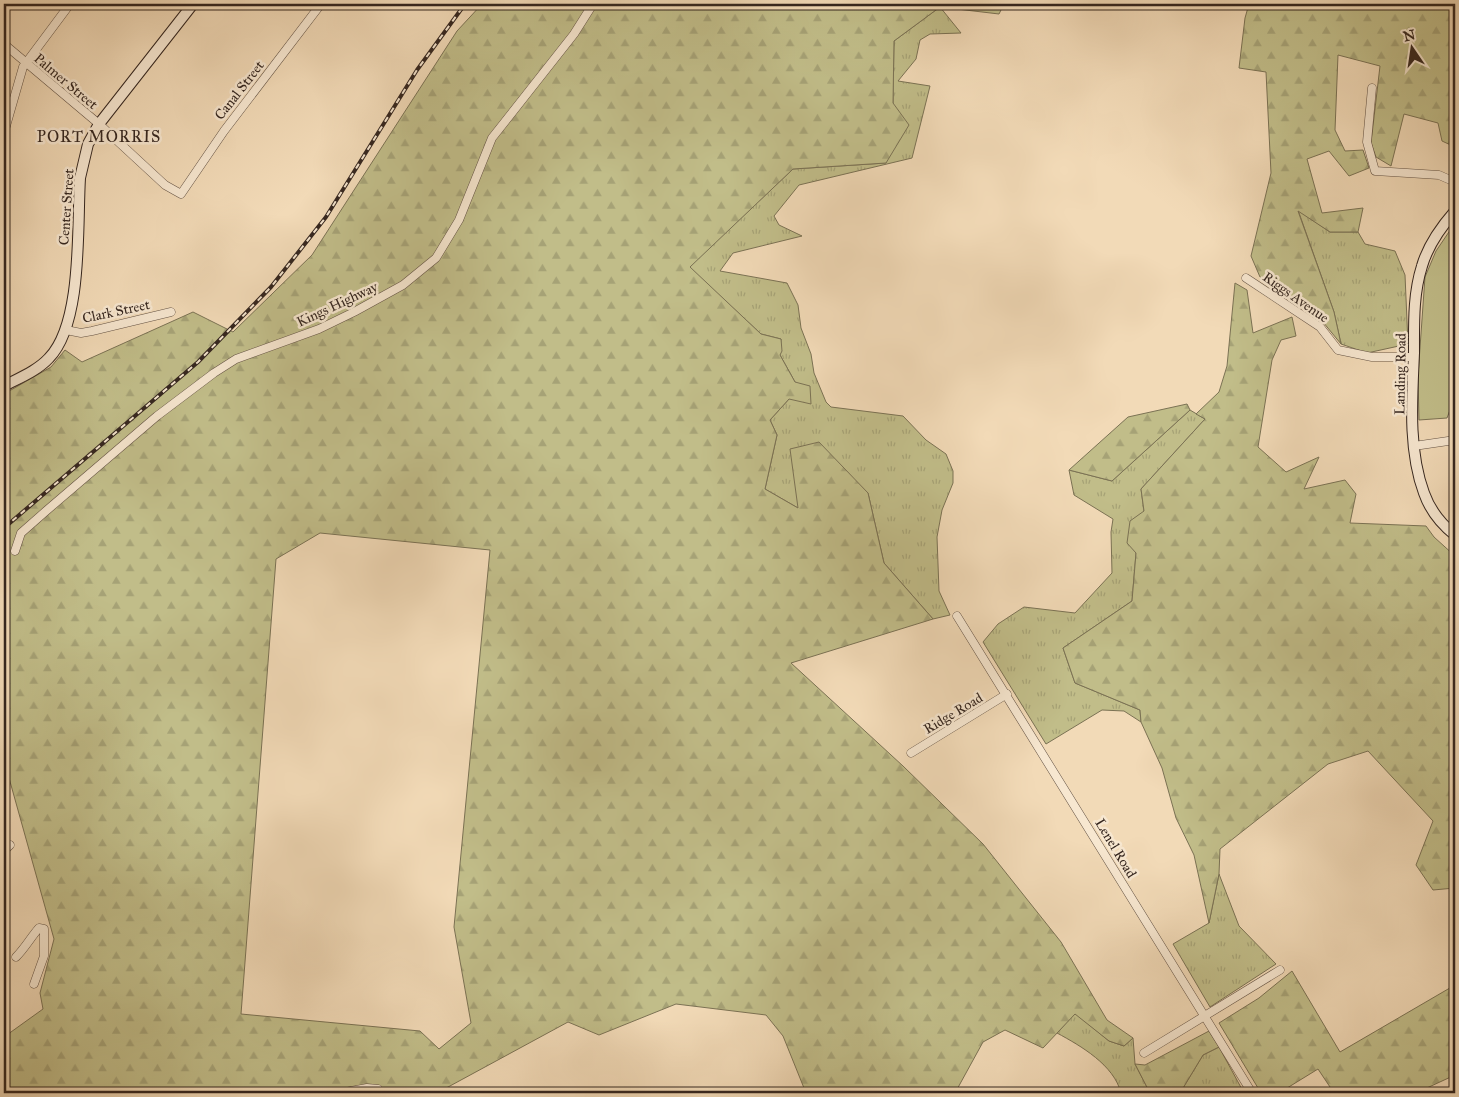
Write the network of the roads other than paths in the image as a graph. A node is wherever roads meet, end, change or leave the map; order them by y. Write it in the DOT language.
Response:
graph roads {
  1 [pos="70,4"];
  2 [pos="193,4"];
  3 [pos="321,4"];
  4 [pos="592,4"];
  5 [pos="4,44"];
  6 [pos="25,63"];
  7 [pos="1372,88"];
  8 [pos="99,124"];
  9 [pos="4,133"];
  10 [pos="1455,182"];
  11 [pos="181,194"];
  12 [pos="1455,211"];
  13 [pos="1246,278"];
  14 [pos="171,312"];
  15 [pos="66,330"];
  16 [pos="1413,357"];
  17 [pos="4,386"];
  18 [pos="1455,440"];
  19 [pos="1414,446"];
  20 [pos="1455,536"];
  21 [pos="14,551"];
  22 [pos="958,616"];
  23 [pos="1007,694"];
  24 [pos="911,753"];
  25 [pos="16,957"];
  26 [pos="1280,970"];
  27 [pos="34,984"];
  28 [pos="1204,1015"];
  29 [pos="1144,1053"];
  30 [pos="378,1089"];
  31 [pos="340,1093"];
  32 [pos="1252,1093"];
  1 -- 6 [label="street"];
  2 -- 8 [label="main road, Center Street"];
  3 -- 11 [label="street, Canal Street"];
  4 -- 21 [label="street, Kings Highway"];
  5 -- 6 [label="street, Palmer Street"];
  6 -- 8 [label="street, Palmer Street"];
  6 -- 9 [label="street"];
  7 -- 10 [label="street"];
  8 -- 11 [label="street, Palmer Street"];
  8 -- 15 [label="main road, Center Street"];
  12 -- 16 [label="main road, Landing Road"];
  13 -- 16 [label="street, Riggs Avenue"];
  14 -- 15 [label="street, Clark Street"];
  15 -- 17 [label="main road, Center Street"];
  16 -- 19 [label="main road, Landing Road"];
  18 -- 19 [label="street"];
  19 -- 20 [label="main road, Landing Road"];
  22 -- 23 [label="street, Lenel Road"];
  23 -- 24 [label="street, Ridge Road"];
  23 -- 28 [label="street, Lenel Road"];
  25 -- 27 [label="street"];
  26 -- 28 [label="street"];
  28 -- 29 [label="street"];
  28 -- 32 [label="street, Lenel Road"];
  30 -- 31 [label="street"];
}
